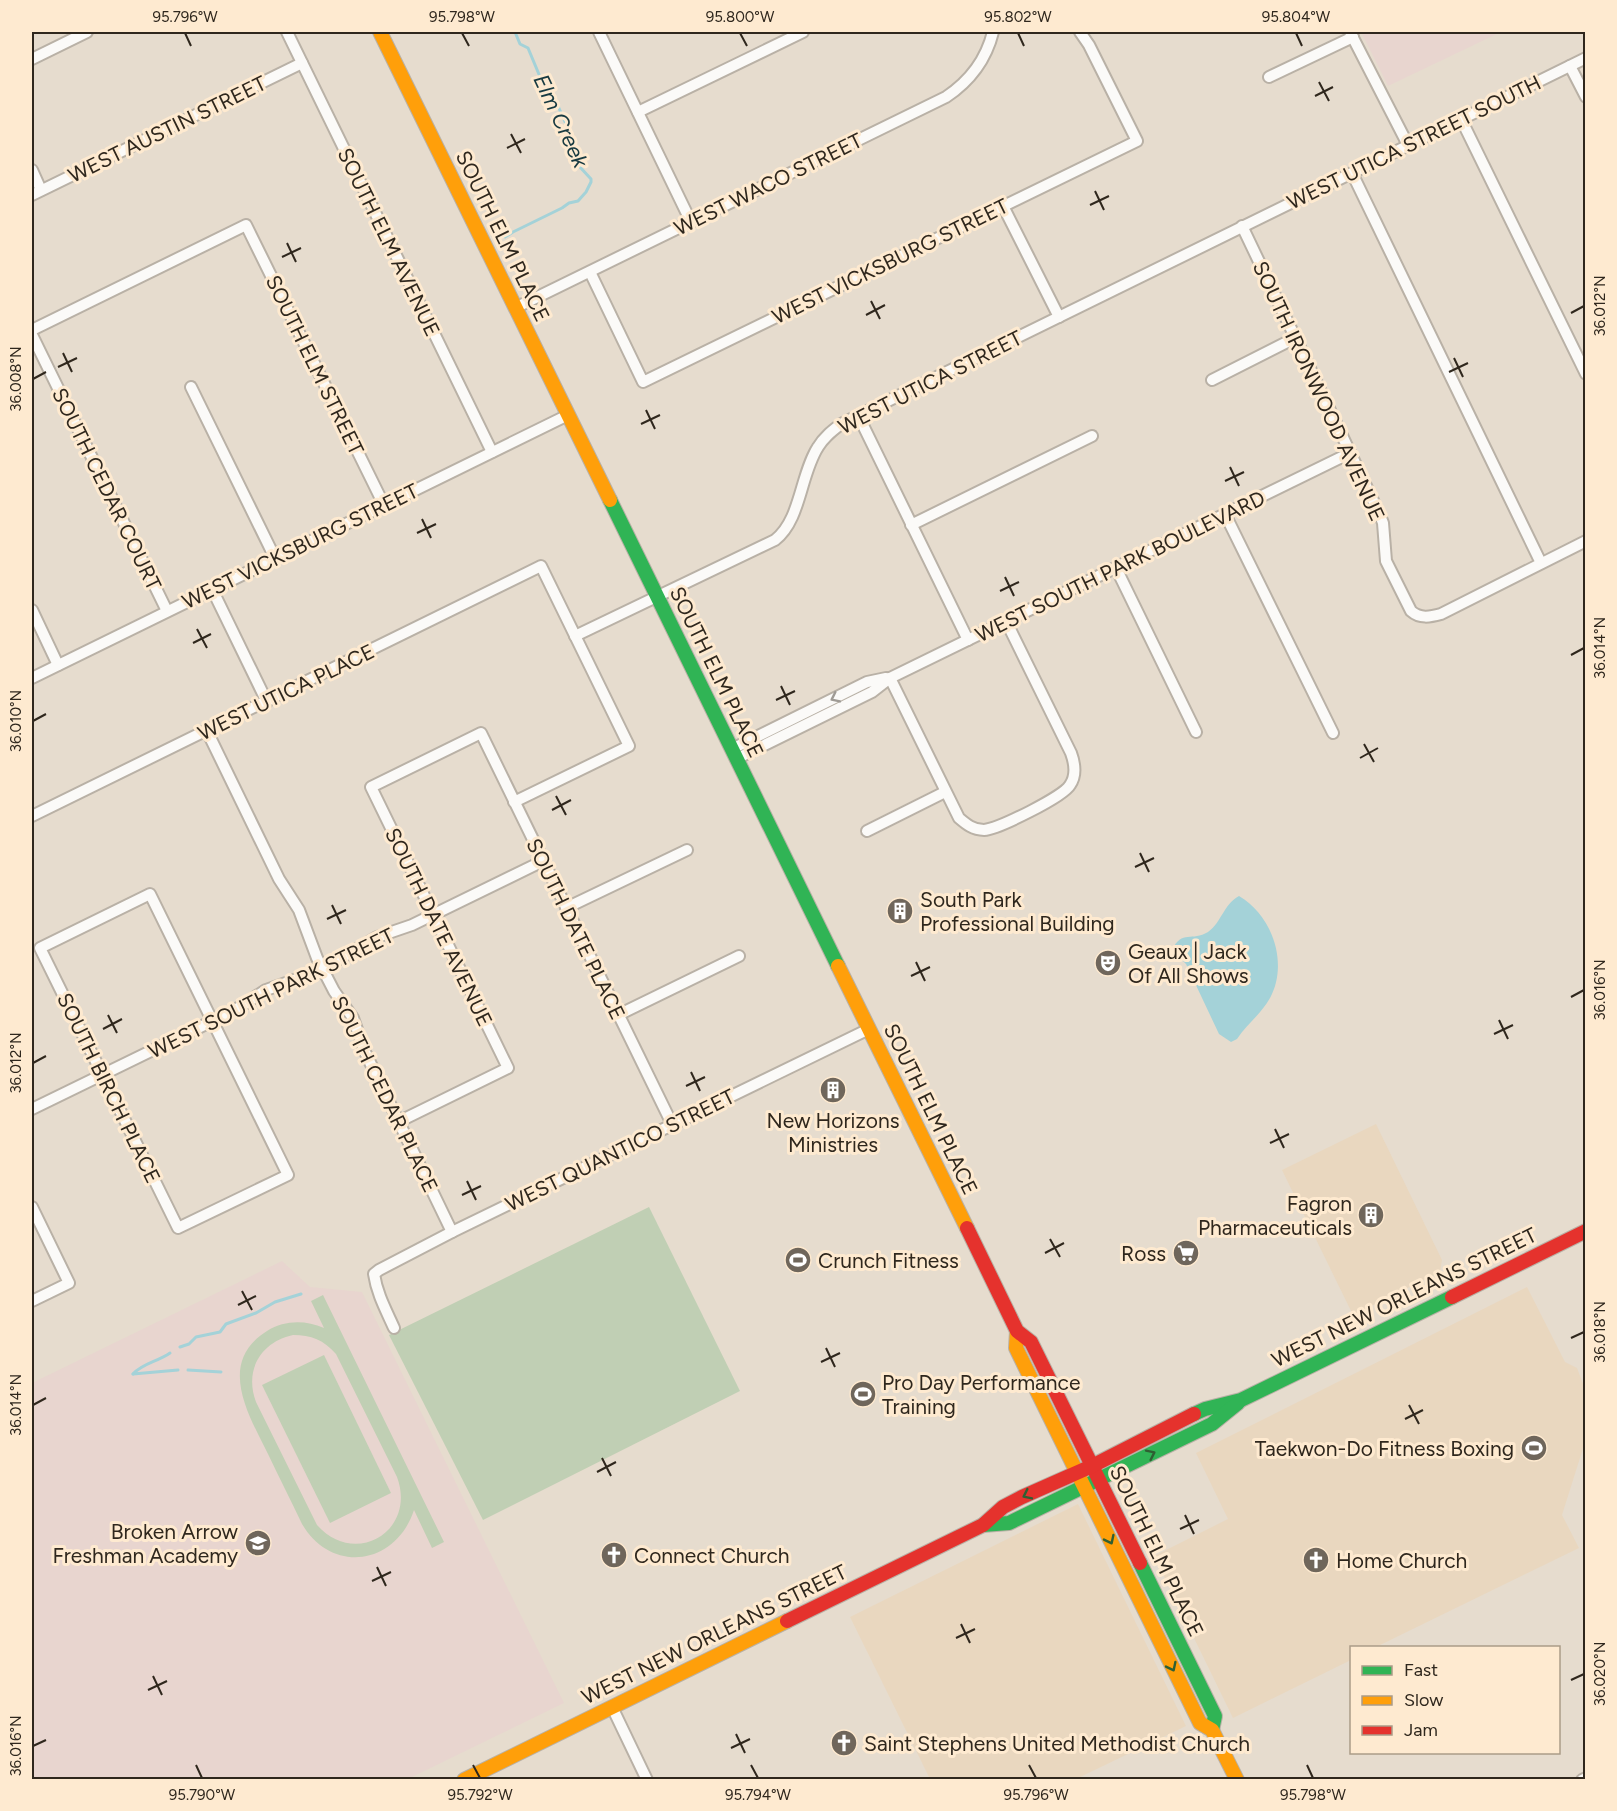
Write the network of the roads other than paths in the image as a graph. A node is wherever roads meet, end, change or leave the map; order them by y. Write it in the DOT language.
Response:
graph roads {
  1 [pos="87,32"];
  2 [pos="287,32"];
  3 [pos="380,32"];
  4 [pos="599,32"];
  5 [pos="803,32"];
  6 [pos="993,32"];
  7 [pos="1080,32"];
  8 [pos="1352,34"];
  9 [pos="1586,58"];
  10 [pos="32,59"];
  11 [pos="302,63"];
  12 [pos="1570,66"];
  13 [pos="1269,77"];
  14 [pos="1586,97"];
  15 [pos="638,112"];
  16 [pos="1461,119"];
  17 [pos="1408,145"];
  18 [pos="32,170"];
  19 [pos="1352,173"];
  20 [pos="36,192"];
  21 [pos="1003,206"];
  22 [pos="691,222"];
  23 [pos="1242,226"];
  24 [pos="590,272"];
  25 [pos="515,308"];
  26 [pos="1059,317"];
  27 [pos="32,330"];
  28 [pos="32,335"];
  29 [pos="1295,338"];
  30 [pos="1586,374"];
  31 [pos="1212,380"];
  32 [pos="191,387"];
  33 [pos="568,415"];
  34 [pos="858,415"];
  35 [pos="1092,436"];
  36 [pos="492,452"];
  37 [pos="1350,453"];
  38 [pos="384,505"];
  39 [pos="1225,514"];
  40 [pos="911,525"];
  41 [pos="1586,542"];
  42 [pos="275,558"];
  43 [pos="1541,563"];
  44 [pos="1116,568"];
  45 [pos="212,589"];
  46 [pos="657,597"];
  47 [pos="32,610"];
  48 [pos="167,611"];
  49 [pos="1006,621"];
  50 [pos="575,636"];
  51 [pos="968,640"];
  52 [pos="58,665"];
  53 [pos="32,678"];
  54 [pos="890,678"];
  55 [pos="267,702"];
  56 [pos="207,731"];
  57 [pos="1196,732"];
  58 [pos="1333,733"];
  59 [pos="734,754"];
  60 [pos="371,787"];
  61 [pos="945,792"];
  62 [pos="514,802"];
  63 [pos="32,816"];
  64 [pos="867,831"];
  65 [pos="687,850"];
  66 [pos="543,861"];
  67 [pos="566,908"];
  68 [pos="433,915"];
  69 [pos="738,956"];
  70 [pos="323,968"];
  71 [pos="618,1015"];
  72 [pos="213,1021"];
  73 [pos="869,1029"];
  74 [pos="102,1075"];
  75 [pos="32,1109"];
  76 [pos="398,1122"];
  77 [pos="672,1124"];
  78 [pos="32,1207"];
  79 [pos="1586,1231"];
  80 [pos="452,1232"];
  81 [pos="32,1301"];
  82 [pos="394,1328"];
  83 [pos="1017,1331"];
  84 [pos="1241,1400"];
  85 [pos="1092,1466"];
  86 [pos="1077,1473"];
  87 [pos="1099,1480"];
  88 [pos="1084,1487"];
  89 [pos="983,1526"];
  90 [pos="1169,1621"];
  91 [pos="1153,1629"];
  92 [pos="612,1707"];
  93 [pos="1212,1730"];
  94 [pos="464,1779"];
  95 [pos="648,1779"];
  96 [pos="1237,1779"];
  1 -- 10 [label="street"];
  2 -- 11 [label="street, SOUTH ELM AVENUE"];
  3 -- 25 [label="main road, SOUTH ELM PLACE"];
  4 -- 15 [label="street"];
  5 -- 15 [label="street"];
  6 -- 22 [label="street, WEST WACO STREET"];
  7 -- 21 [label="street, WEST VICKSBURG STREET"];
  8 -- 13 [label="street"];
  8 -- 17 [label="street"];
  9 -- 12 [label="street, WEST UTICA STREET SOUTH"];
  11 -- 20 [label="street, WEST AUSTIN STREET"];
  11 -- 36 [label="street, SOUTH ELM AVENUE"];
  12 -- 14 [label="street"];
  12 -- 16 [label="street, WEST UTICA STREET SOUTH"];
  15 -- 22 [label="street"];
  16 -- 17 [label="street, WEST UTICA STREET SOUTH"];
  16 -- 30 [label="street"];
  17 -- 19 [label="street, WEST UTICA STREET SOUTH"];
  18 -- 20 [label="street"];
  19 -- 23 [label="street, WEST UTICA STREET SOUTH"];
  19 -- 43 [label="street"];
  21 -- 24 [label="street, WEST VICKSBURG STREET"];
  21 -- 26 [label="street"];
  22 -- 24 [label="street, WEST WACO STREET"];
  23 -- 26 [label="street, WEST UTICA STREET"];
  23 -- 29 [label="street, SOUTH IRONWOOD AVENUE"];
  24 -- 25 [label="street, WEST WACO STREET"];
  25 -- 33 [label="main road, SOUTH ELM PLACE"];
  26 -- 34 [label="street, WEST UTICA STREET"];
  27 -- 38 [label="street, SOUTH ELM STREET"];
  28 -- 48 [label="street, SOUTH CEDAR COURT"];
  29 -- 31 [label="street"];
  29 -- 37 [label="street, SOUTH IRONWOOD AVENUE"];
  32 -- 42 [label="street"];
  33 -- 36 [label="street, WEST VICKSBURG STREET"];
  33 -- 46 [label="main road, SOUTH ELM PLACE"];
  34 -- 40 [label="street"];
  34 -- 46 [label="street, WEST UTICA STREET"];
  35 -- 40 [label="street"];
  36 -- 38 [label="street, WEST VICKSBURG STREET"];
  37 -- 39 [label="street, WEST SOUTH PARK BOULEVARD"];
  37 -- 43 [label="street, SOUTH IRONWOOD AVENUE"];
  38 -- 42 [label="street, WEST VICKSBURG STREET"];
  39 -- 44 [label="street, WEST SOUTH PARK BOULEVARD"];
  39 -- 58 [label="street"];
  40 -- 51 [label="street"];
  41 -- 43 [label="street"];
  42 -- 45 [label="street, WEST VICKSBURG STREET"];
  44 -- 49 [label="street, WEST SOUTH PARK BOULEVARD"];
  44 -- 57 [label="street"];
  45 -- 48 [label="street, WEST VICKSBURG STREET"];
  45 -- 55 [label="street"];
  46 -- 50 [label="street, WEST UTICA STREET"];
  46 -- 59 [label="main road, SOUTH ELM PLACE"];
  47 -- 52 [label="street"];
  48 -- 52 [label="street, WEST VICKSBURG STREET"];
  49 -- 51 [label="street, WEST SOUTH PARK BOULEVARD"];
  49 -- 61 [label="street"];
  50 -- 55 [label="street, WEST UTICA PLACE"];
  50 -- 62 [label="street"];
  51 -- 54 [label="street, WEST SOUTH PARK BOULEVARD"];
  52 -- 53 [label="street, WEST VICKSBURG STREET"];
  54 -- 59 [label="street, WEST SOUTH PARK BOULEVARD"];
  54 -- 61 [label="street"];
  55 -- 56 [label="street, WEST UTICA PLACE"];
  56 -- 63 [label="street, WEST UTICA PLACE"];
  56 -- 70 [label="street, SOUTH CEDAR PLACE"];
  59 -- 73 [label="main road, SOUTH ELM PLACE"];
  60 -- 62 [label="street, SOUTH DATE PLACE"];
  60 -- 68 [label="street, SOUTH DATE AVENUE"];
  61 -- 64 [label="street"];
  62 -- 66 [label="street, SOUTH DATE PLACE"];
  65 -- 67 [label="street"];
  66 -- 67 [label="street, SOUTH DATE PLACE"];
  66 -- 68 [label="street, WEST SOUTH PARK STREET"];
  67 -- 71 [label="street, SOUTH DATE PLACE"];
  68 -- 70 [label="street, WEST SOUTH PARK STREET"];
  68 -- 76 [label="street, SOUTH DATE AVENUE"];
  69 -- 71 [label="street"];
  70 -- 72 [label="street, WEST SOUTH PARK STREET"];
  70 -- 76 [label="street, SOUTH CEDAR PLACE"];
  71 -- 77 [label="street, SOUTH DATE PLACE"];
  72 -- 74 [label="street, WEST SOUTH PARK STREET"];
  72 -- 74 [label="street, SOUTH BIRCH PLACE"];
  72 -- 74 [label="street, SOUTH BIRCH PLACE"];
  73 -- 77 [label="street, WEST QUANTICO STREET"];
  73 -- 83 [label="main road, SOUTH ELM PLACE"];
  74 -- 75 [label="street, WEST SOUTH PARK STREET"];
  76 -- 80 [label="street, SOUTH CEDAR PLACE"];
  77 -- 80 [label="street, WEST QUANTICO STREET"];
  78 -- 81 [label="street"];
  79 -- 84 [label="main road, WEST NEW ORLEANS STREET"];
  80 -- 82 [label="street, WEST QUANTICO STREET"];
  83 -- 85 [label="main road, SOUTH ELM PLACE"];
  83 -- 86 [label="main road, SOUTH ELM PLACE"];
  84 -- 85 [label="main road, WEST NEW ORLEANS STREET"];
  87 -- 84 [label="main road, WEST NEW ORLEANS STREET, one-way"];
  85 -- 86 [label="main road, WEST NEW ORLEANS STREET"];
  85 -- 87 [label="main road, SOUTH ELM PLACE"];
  86 -- 88 [label="main road, SOUTH ELM PLACE"];
  86 -- 89 [label="main road, WEST NEW ORLEANS STREET, one-way"];
  87 -- 88 [label="main road, WEST NEW ORLEANS STREET"];
  87 -- 90 [label="main road, SOUTH ELM PLACE"];
  88 -- 89 [label="main road, WEST NEW ORLEANS STREET"];
  88 -- 91 [label="main road, SOUTH ELM PLACE, one-way"];
  89 -- 92 [label="main road, WEST NEW ORLEANS STREET"];
  90 -- 91 [label="main road"];
  90 -- 93 [label="main road, SOUTH ELM PLACE"];
  91 -- 93 [label="main road, SOUTH ELM PLACE, one-way"];
  92 -- 94 [label="main road, WEST NEW ORLEANS STREET"];
  92 -- 95 [label="street"];
  93 -- 96 [label="main road, SOUTH ELM PLACE"];
}
